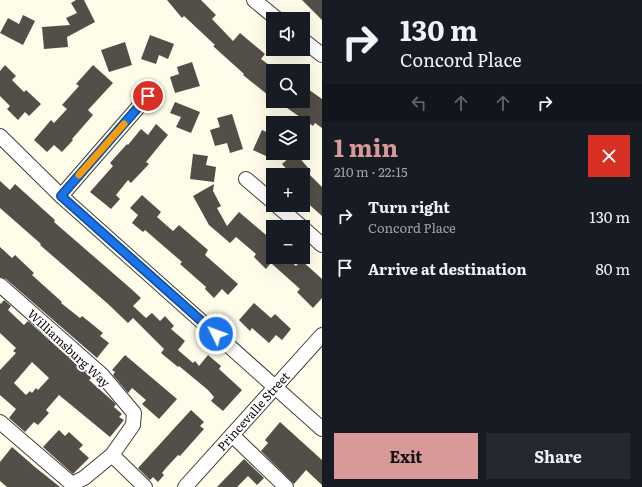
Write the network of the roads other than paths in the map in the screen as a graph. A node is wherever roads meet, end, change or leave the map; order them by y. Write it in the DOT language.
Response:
graph roads {
  1 [pos="254,0"];
  2 [pos="269,12"];
  3 [pos="310,46"];
  4 [pos="322,56"];
  5 [pos="148,96"];
  6 [pos="0,136"];
  7 [pos="246,179"];
  8 [pos="61,196"];
  9 [pos="266,196"];
  10 [pos="284,212"];
  11 [pos="293,220"];
  12 [pos="310,234"];
  13 [pos="322,244"];
  14 [pos="0,285"];
  15 [pos="322,335"];
  16 [pos="275,387"];
  17 [pos="0,422"];
  18 [pos="322,429"];
  19 [pos="232,435"];
  20 [pos="112,455"];
  21 [pos="72,486"];
  22 [pos="145,487"];
  23 [pos="185,487"];
  24 [pos="286,487"];
  1 -- 2 [label="street"];
  3 -- 4 [label="street"];
  5 -- 8 [label="street"];
  6 -- 8 [label="street"];
  7 -- 9 [label="street"];
  8 -- 16 [label="street"];
  10 -- 11 [label="street"];
  12 -- 13 [label="street"];
  14 -- 20 [label="street, Williamsburg Way"];
  15 -- 16 [label="street, Princevalle Street"];
  16 -- 18 [label="street"];
  16 -- 19 [label="street, Princevalle Street"];
  17 -- 21 [label="street"];
  19 -- 23 [label="street, Princevalle Street"];
  19 -- 24 [label="street"];
  20 -- 21 [label="street, Williamsburg Way"];
  20 -- 22 [label="street"];
}
